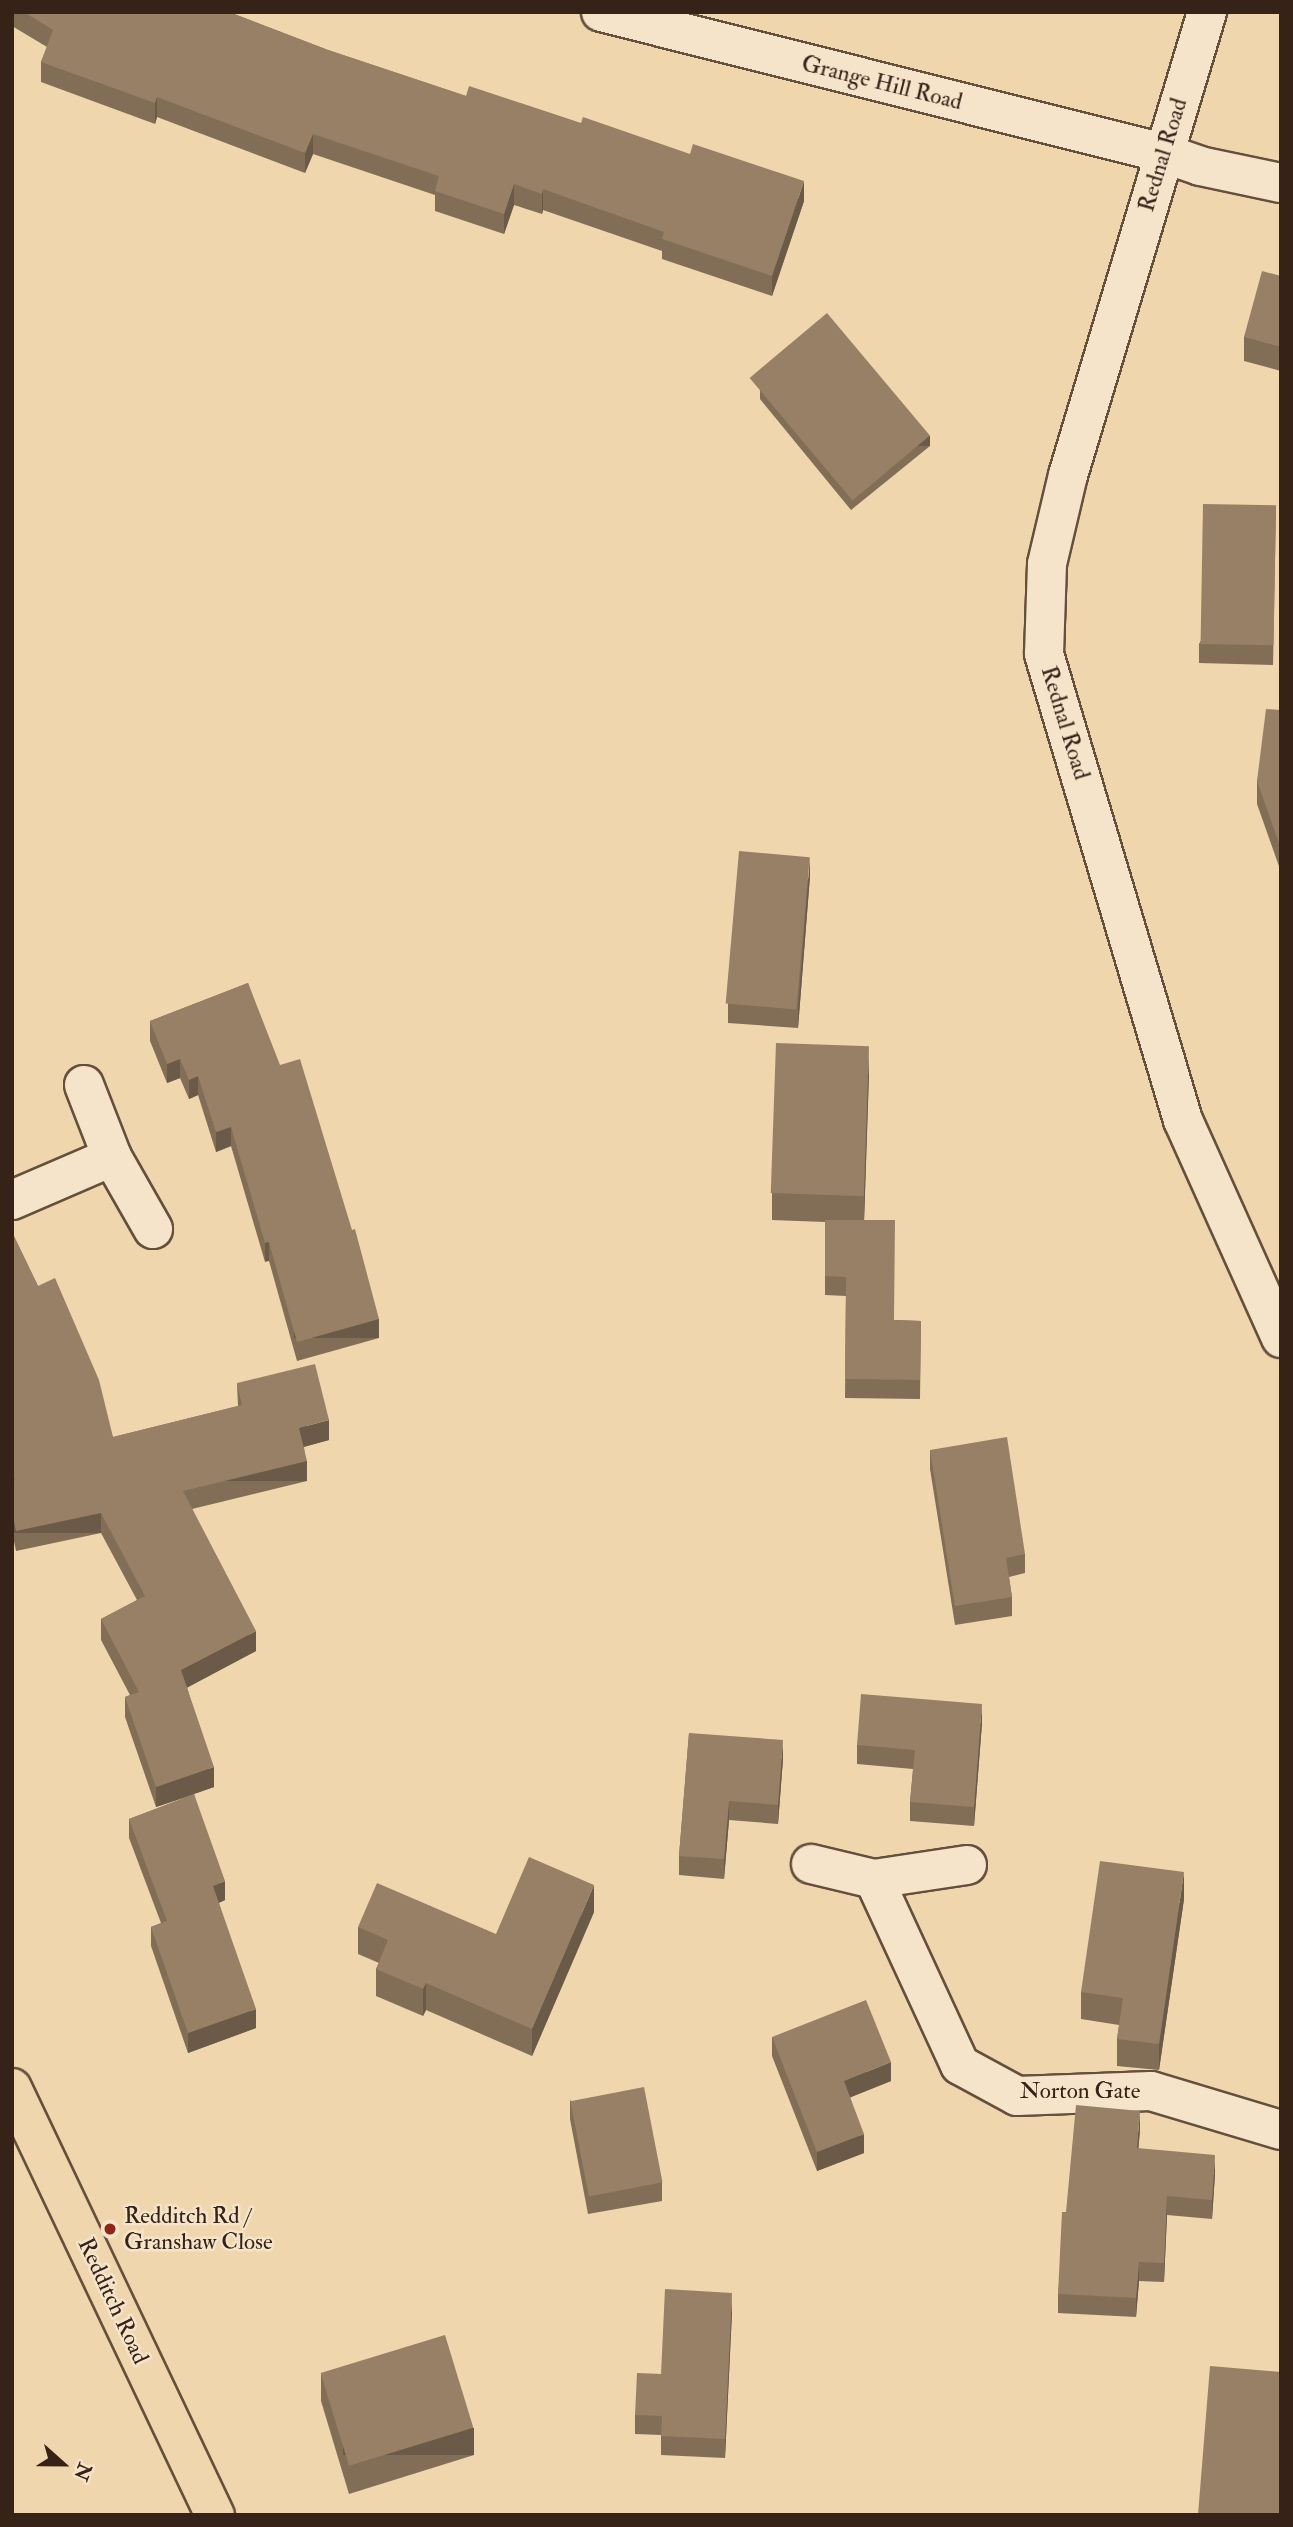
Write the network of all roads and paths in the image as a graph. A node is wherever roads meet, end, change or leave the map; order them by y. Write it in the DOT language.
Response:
graph roads {
  1 [pos="601,12"];
  2 [pos="1207,12"];
  3 [pos="1163,153"];
  4 [pos="1281,183"];
  5 [pos="84,1085"];
  6 [pos="112,1157"];
  7 [pos="12,1200"];
  8 [pos="153,1229"];
  9 [pos="1281,1338"];
  10 [pos="811,1864"];
  11 [pos="967,1865"];
  12 [pos="874,1879"];
  13 [pos="12,2088"];
  14 [pos="1281,2130"];
  15 [pos="215,2515"];
  1 -- 3 [label="street, Grange Hill Road"];
  2 -- 3 [label="street, Rednal Road"];
  3 -- 4 [label="street, Grange Hill Road"];
  3 -- 9 [label="street, Rednal Road"];
  5 -- 6 [label="street"];
  6 -- 7 [label="street"];
  6 -- 8 [label="street"];
  10 -- 12 [label="street"];
  11 -- 12 [label="street"];
  12 -- 14 [label="street, Norton Gate"];
  13 -- 15 [label="highway, Redditch Road"];
}
